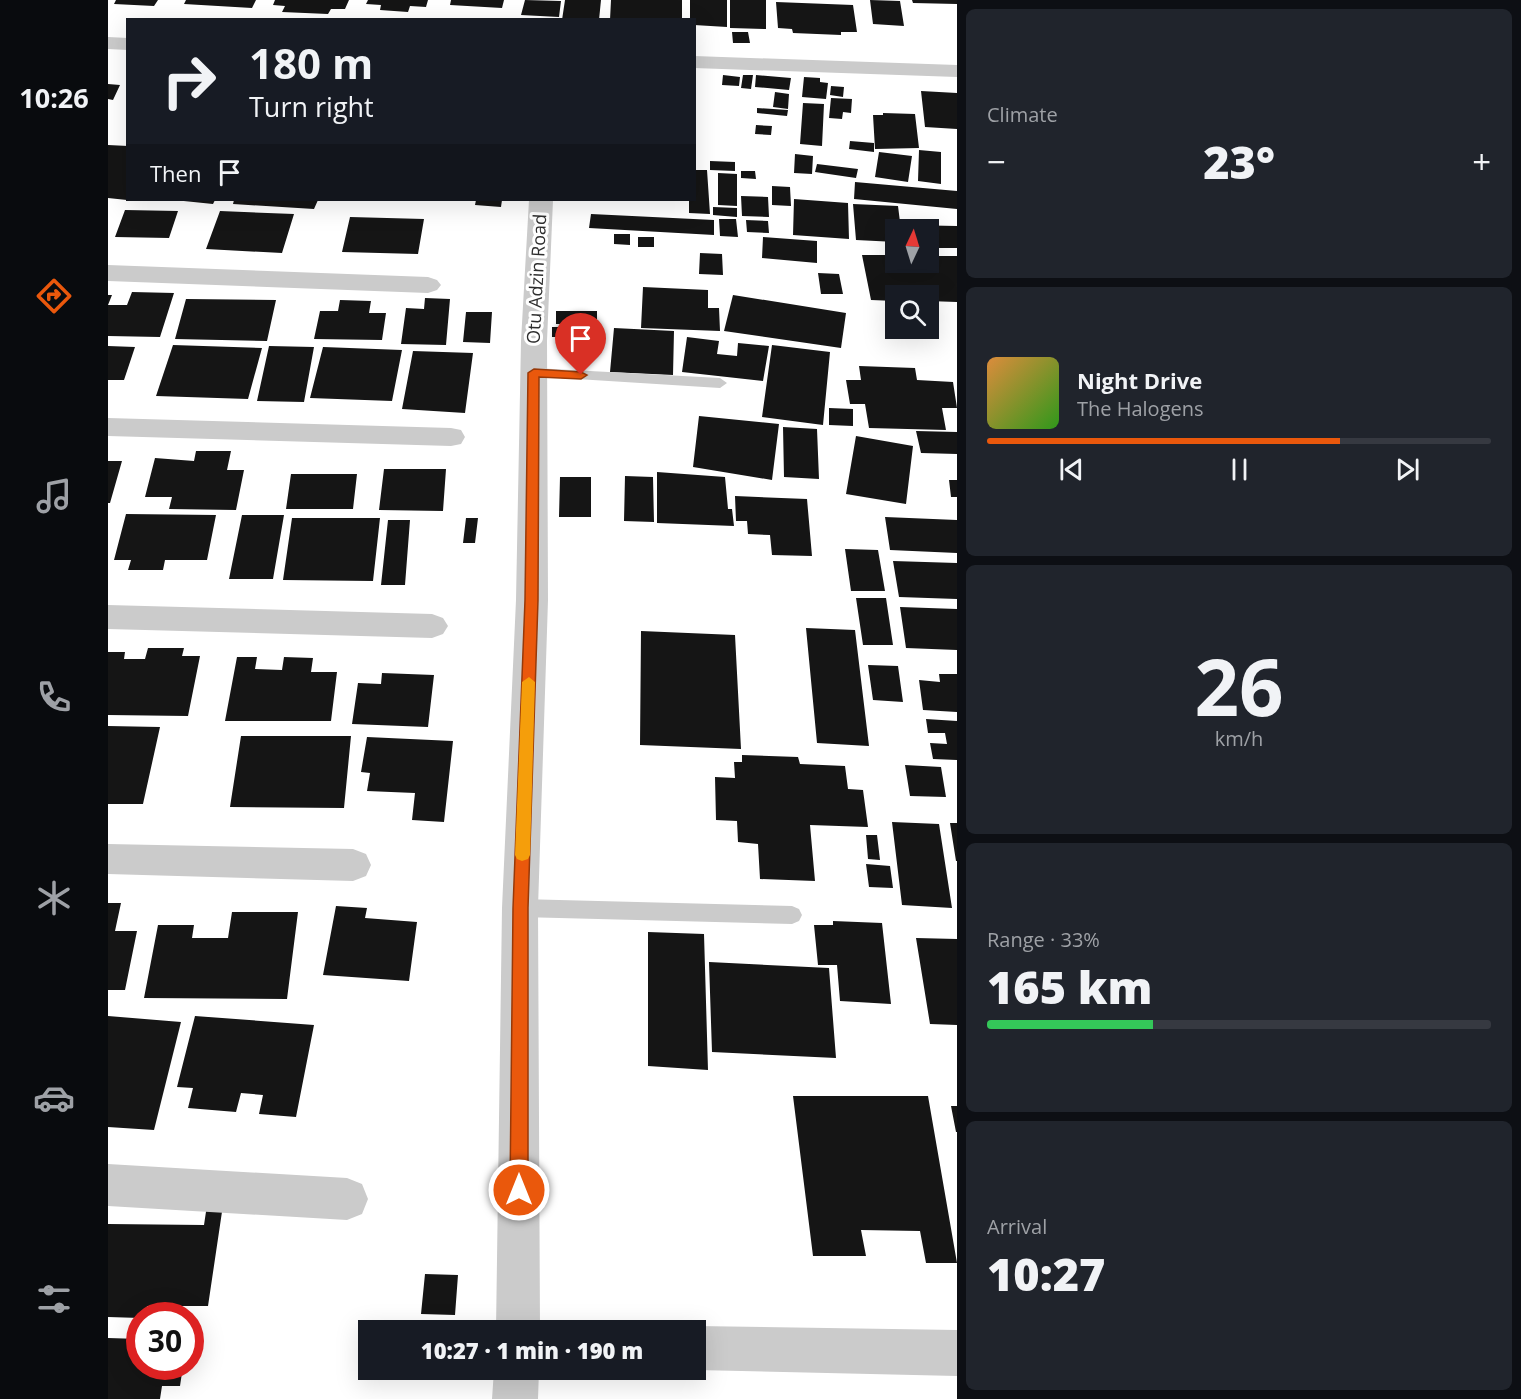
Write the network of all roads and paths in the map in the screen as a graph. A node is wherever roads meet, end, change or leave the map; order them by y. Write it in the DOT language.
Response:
graph roads {
  1 [pos="108,43"];
  2 [pos="126,44"];
  3 [pos="696,62"];
  4 [pos="957,71"];
  5 [pos="541,201"];
  6 [pos="108,273"];
  7 [pos="428,285"];
  8 [pos="534,373"];
  9 [pos="720,383"];
  10 [pos="108,427"];
  11 [pos="451,437"];
  12 [pos="108,617"];
  13 [pos="432,626"];
  14 [pos="108,860"];
  15 [pos="353,865"];
  16 [pos="520,908"];
  17 [pos="792,915"];
  18 [pos="108,1185"];
  19 [pos="347,1199"];
  20 [pos="519,1320"];
  21 [pos="706,1348"];
  22 [pos="957,1353"];
  23 [pos="516,1380"];
  24 [pos="515,1399"];
  1 -- 2 [label="street"];
  3 -- 4 [label="street"];
  5 -- 8 [label="street, Otu Adzin Road"];
  6 -- 7 [label="street"];
  8 -- 9 [label="lane"];
  8 -- 16 [label="street, Otu Adzin Road"];
  10 -- 11 [label="street"];
  12 -- 13 [label="street"];
  14 -- 15 [label="street"];
  16 -- 17 [label="lane"];
  16 -- 20 [label="street, Otu Adzin Road"];
  18 -- 19 [label="street"];
  21 -- 22 [label="street"];
  23 -- 24 [label="street"];
}
